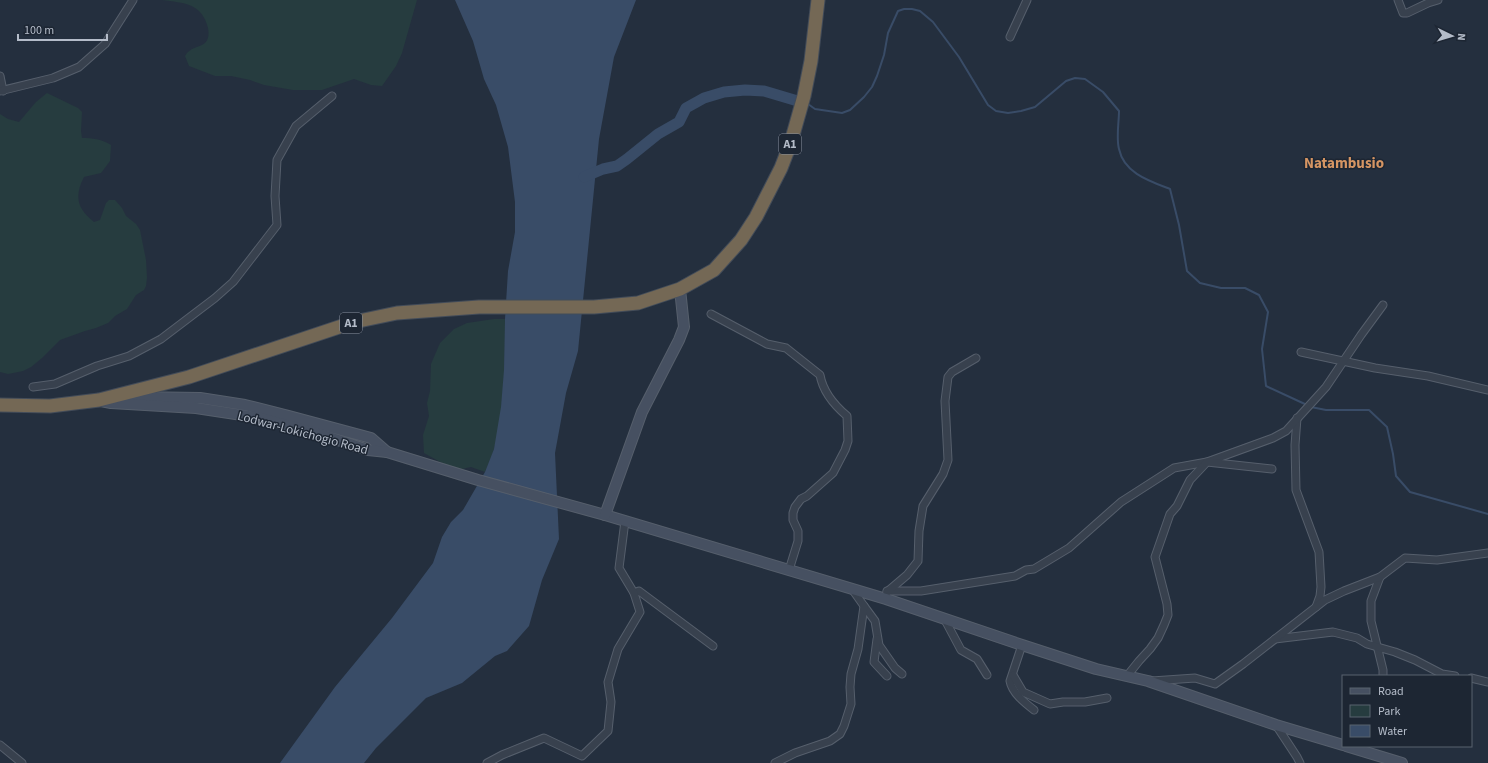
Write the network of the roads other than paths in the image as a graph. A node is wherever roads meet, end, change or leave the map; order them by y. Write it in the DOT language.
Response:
graph roads {
  1 [pos="133,0"];
  2 [pos="818,0"];
  3 [pos="1027,0"];
  4 [pos="1398,0"];
  5 [pos="1438,0"];
  6 [pos="1010,37"];
  7 [pos="0,76"];
  8 [pos="1,91"];
  9 [pos="332,96"];
  10 [pos="680,289"];
  11 [pos="1383,305"];
  12 [pos="711,314"];
  13 [pos="1301,352"];
  14 [pos="976,358"];
  15 [pos="1344,360"];
  16 [pos="33,387"];
  17 [pos="1488,390"];
  18 [pos="118,395"];
  19 [pos="100,400"];
  20 [pos="0,405"];
  21 [pos="1297,418"];
  22 [pos="387,452"];
  23 [pos="1207,462"];
  24 [pos="1272,469"];
  25 [pos="606,515"];
  26 [pos="625,521"];
  27 [pos="1488,553"];
  28 [pos="789,570"];
  29 [pos="1380,577"];
  30 [pos="852,589"];
  31 [pos="634,594"];
  32 [pos="887,595"];
  33 [pos="864,606"];
  34 [pos="1315,608"];
  35 [pos="945,620"];
  36 [pos="877,637"];
  37 [pos="1275,639"];
  38 [pos="1022,645"];
  39 [pos="1376,645"];
  40 [pos="713,646"];
  41 [pos="902,674"];
  42 [pos="987,675"];
  43 [pos="1013,675"];
  44 [pos="1383,675"];
  45 [pos="1448,675"];
  46 [pos="887,676"];
  47 [pos="1127,676"];
  48 [pos="1472,678"];
  49 [pos="1148,681"];
  50 [pos="1488,682"];
  51 [pos="1107,698"];
  52 [pos="1034,710"];
  53 [pos="1276,725"];
  54 [pos="0,745"];
  55 [pos="1342,745"];
  56 [pos="1349,747"];
  57 [pos="22,763"];
  58 [pos="487,763"];
  59 [pos="775,763"];
  60 [pos="1300,763"];
  61 [pos="1402,763"];
  1 -- 8 [label="street"];
  2 -- 10 [label="highway, A1"];
  3 -- 6 [label="street"];
  4 -- 5 [label="street"];
  7 -- 8 [label="street"];
  9 -- 16 [label="street"];
  10 -- 18 [label="highway, Lodwar-Lokichogio Road / A1"];
  10 -- 25 [label="main road"];
  11 -- 15 [label="street"];
  12 -- 28 [label="street"];
  13 -- 15 [label="street"];
  14 -- 32 [label="street"];
  15 -- 17 [label="street"];
  15 -- 21 [label="street"];
  18 -- 19 [label="highway, Lodwar-Lokichogio Road / A1"];
  18 -- 22 [label="main road, Lodwar-Lokichogio Road / A1"];
  19 -- 20 [label="highway, Lodwar-Lokichogio Road / A1"];
  19 -- 22 [label="main road, Lodwar-Lokichogio Road / A1"];
  21 -- 23 [label="street"];
  21 -- 34 [label="street"];
  22 -- 25 [label="main road, Lodwar-Lokichogio Road / A1"];
  23 -- 24 [label="street"];
  23 -- 32 [label="street"];
  23 -- 47 [label="street"];
  25 -- 26 [label="main road"];
  26 -- 28 [label="main road"];
  26 -- 31 [label="street"];
  27 -- 29 [label="street"];
  28 -- 30 [label="main road"];
  29 -- 34 [label="street"];
  29 -- 39 [label="street"];
  30 -- 32 [label="main road"];
  30 -- 33 [label="street"];
  31 -- 40 [label="street"];
  31 -- 58 [label="street"];
  32 -- 35 [label="main road"];
  33 -- 36 [label="street"];
  33 -- 59 [label="street"];
  34 -- 37 [label="street"];
  35 -- 38 [label="main road"];
  35 -- 42 [label="street"];
  36 -- 41 [label="street"];
  36 -- 46 [label="street"];
  37 -- 39 [label="street"];
  37 -- 49 [label="street"];
  38 -- 43 [label="street"];
  38 -- 47 [label="main road"];
  39 -- 44 [label="street"];
  39 -- 45 [label="street"];
  43 -- 51 [label="street"];
  43 -- 52 [label="street"];
  47 -- 49 [label="main road"];
  48 -- 50 [label="street"];
  49 -- 53 [label="main road"];
  53 -- 55 [label="main road"];
  53 -- 60 [label="street"];
  54 -- 57 [label="street"];
  56 -- 61 [label="main road"];
}
